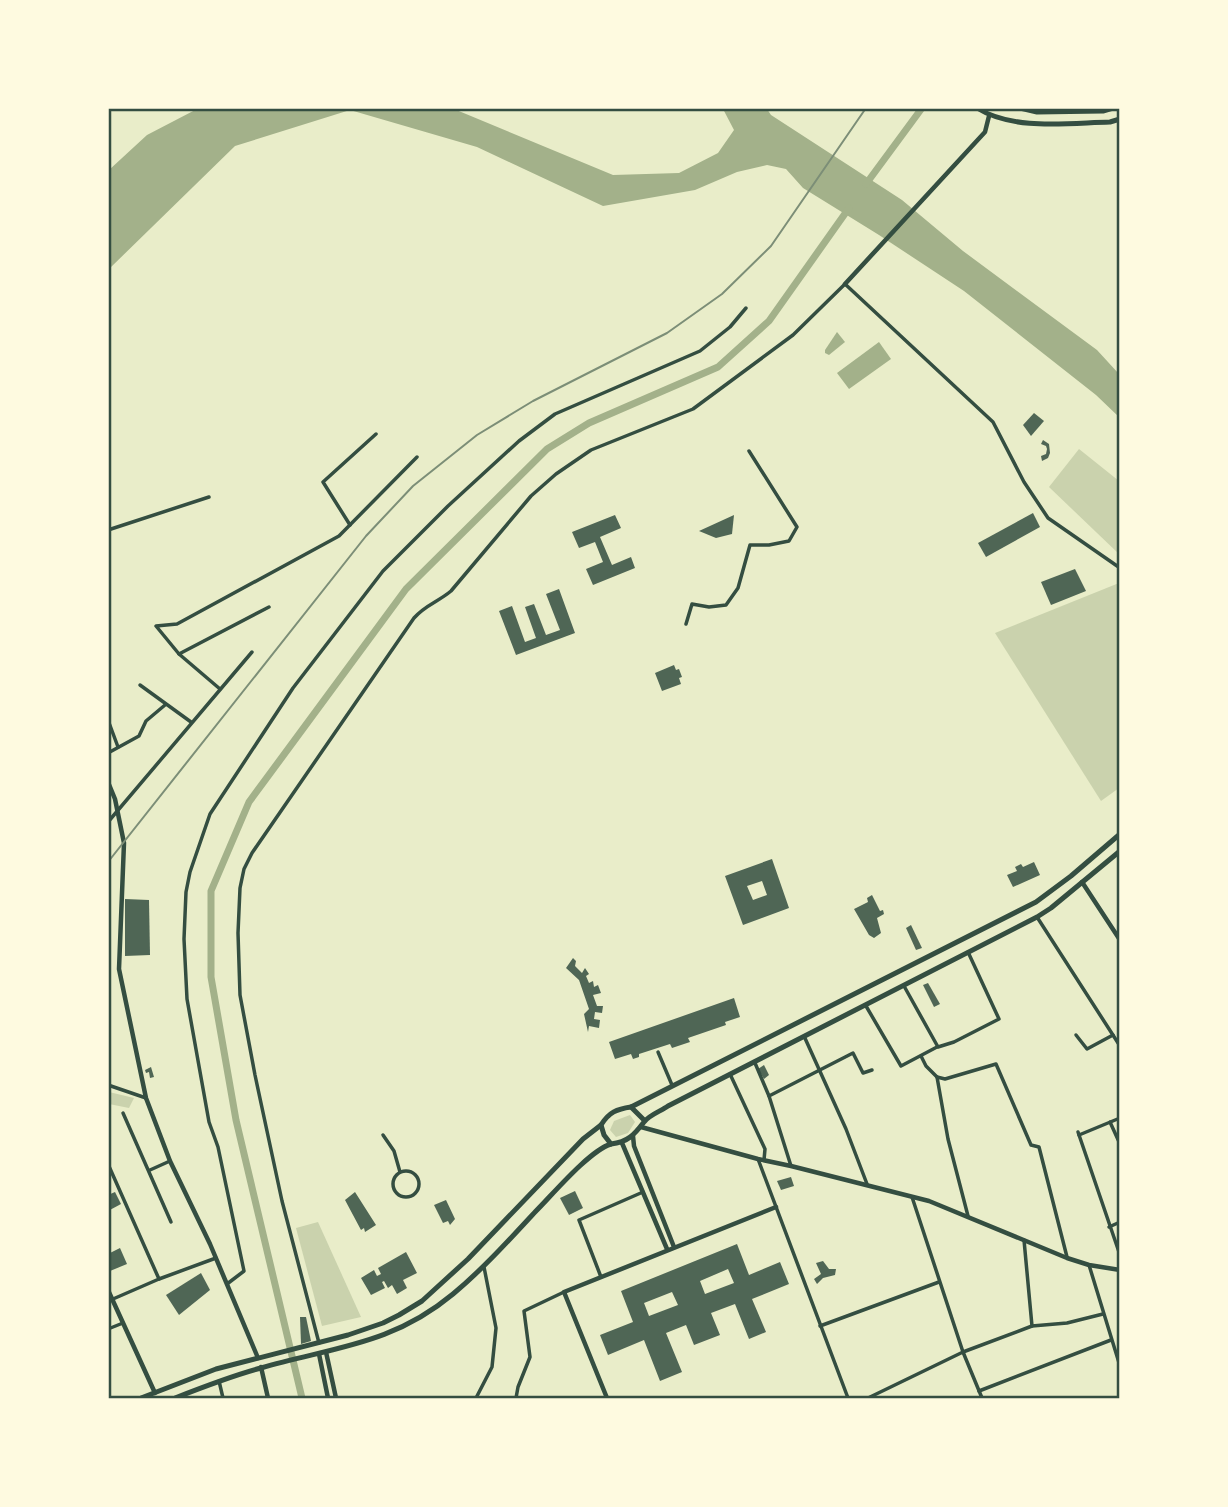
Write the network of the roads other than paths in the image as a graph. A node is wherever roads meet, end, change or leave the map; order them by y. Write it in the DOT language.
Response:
graph roads {
  1 [pos="977,108"];
  2 [pos="1020,108"];
  3 [pos="1113,108"];
  4 [pos="1038,110"];
  5 [pos="989,116"];
  6 [pos="1119,119"];
  7 [pos="845,284"];
  8 [pos="746,308"];
  9 [pos="376,434"];
  10 [pos="749,451"];
  11 [pos="417,457"];
  12 [pos="209,498"];
  13 [pos="350,525"];
  14 [pos="108,530"];
  15 [pos="1119,568"];
  16 [pos="269,607"];
  17 [pos="686,624"];
  18 [pos="252,652"];
  19 [pos="179,654"];
  20 [pos="140,685"];
  21 [pos="220,688"];
  22 [pos="165,705"];
  23 [pos="108,720"];
  24 [pos="191,722"];
  25 [pos="118,747"];
  26 [pos="108,754"];
  27 [pos="108,782"];
  28 [pos="117,811"];
  29 [pos="108,822"];
  30 [pos="1119,834"];
  31 [pos="1119,851"];
  32 [pos="1075,873"];
  33 [pos="1082,882"];
  34 [pos="1037,917"];
  35 [pos="1119,940"];
  36 [pos="968,952"];
  37 [pos="904,986"];
  38 [pos="866,1006"];
  39 [pos="1076,1035"];
  40 [pos="1113,1035"];
  41 [pos="804,1036"];
  42 [pos="1119,1046"];
  43 [pos="938,1047"];
  44 [pos="657,1052"];
  45 [pos="921,1056"];
  46 [pos="754,1062"];
  47 [pos="820,1070"];
  48 [pos="872,1070"];
  49 [pos="730,1074"];
  50 [pos="937,1077"];
  51 [pos="108,1086"];
  52 [pos="672,1087"];
  53 [pos="769,1096"];
  54 [pos="146,1098"];
  55 [pos="631,1107"];
  56 [pos="123,1113"];
  57 [pos="1119,1118"];
  58 [pos="1110,1122"];
  59 [pos="643,1124"];
  60 [pos="601,1125"];
  61 [pos="383,1135"];
  62 [pos="633,1136"];
  63 [pos="622,1143"];
  64 [pos="611,1144"];
  65 [pos="1119,1144"];
  66 [pos="761,1160"];
  67 [pos="170,1161"];
  68 [pos="108,1164"];
  69 [pos="791,1166"];
  70 [pos="150,1170"];
  71 [pos="400,1172"];
  72 [pos="867,1184"];
  73 [pos="651,1189"];
  74 [pos="643,1192"];
  75 [pos="912,1197"];
  76 [pos="776,1206"];
  77 [pos="968,1216"];
  78 [pos="171,1222"];
  79 [pos="1119,1222"];
  80 [pos="1109,1227"];
  81 [pos="1024,1240"];
  82 [pos="674,1247"];
  83 [pos="667,1249"];
  84 [pos="1119,1255"];
  85 [pos="216,1258"];
  86 [pos="1067,1258"];
  87 [pos="1089,1265"];
  88 [pos="484,1267"];
  89 [pos="1119,1270"];
  90 [pos="601,1276"];
  91 [pos="159,1279"];
  92 [pos="939,1282"];
  93 [pos="227,1284"];
  94 [pos="108,1290"];
  95 [pos="564,1292"];
  96 [pos="113,1299"];
  97 [pos="1103,1314"];
  98 [pos="123,1323"];
  99 [pos="820,1326"];
  100 [pos="1032,1326"];
  101 [pos="108,1329"];
  102 [pos="1111,1340"];
  103 [pos="319,1343"];
  104 [pos="326,1352"];
  105 [pos="963,1352"];
  106 [pos="315,1355"];
  107 [pos="258,1358"];
  108 [pos="1119,1366"];
  109 [pos="261,1367"];
  110 [pos="219,1381"];
  111 [pos="979,1391"];
  112 [pos="155,1393"];
  113 [pos="141,1398"];
  114 [pos="175,1398"];
  115 [pos="223,1398"];
  116 [pos="268,1398"];
  117 [pos="328,1398"];
  118 [pos="336,1398"];
  119 [pos="476,1398"];
  120 [pos="516,1398"];
  121 [pos="607,1398"];
  122 [pos="848,1398"];
  123 [pos="869,1398"];
  124 [pos="982,1398"];
  1 -- 5 [label="main road"];
  2 -- 4 [label="main road"];
  3 -- 4 [label="main road"];
  5 -- 6 [label="main road"];
  5 -- 7 [label="street"];
  7 -- 15 [label="street"];
  7 -- 103 [label="street"];
  8 -- 93 [label="street"];
  9 -- 13 [label="street"];
  10 -- 17 [label="street"];
  11 -- 13 [label="street"];
  12 -- 14 [label="street"];
  13 -- 19 [label="street"];
  16 -- 19 [label="street"];
  18 -- 21 [label="street"];
  19 -- 21 [label="street"];
  20 -- 22 [label="street"];
  21 -- 24 [label="street"];
  22 -- 24 [label="street"];
  22 -- 25 [label="street"];
  23 -- 25 [label="street"];
  24 -- 28 [label="street"];
  25 -- 26 [label="street"];
  27 -- 28 [label="street"];
  28 -- 29 [label="street"];
  28 -- 54 [label="street"];
  30 -- 32 [label="main road"];
  31 -- 33 [label="main road"];
  32 -- 33 [label="main road"];
  32 -- 52 [label="main road"];
  33 -- 34 [label="main road"];
  33 -- 35 [label="street"];
  34 -- 36 [label="main road"];
  34 -- 40 [label="street"];
  36 -- 37 [label="main road"];
  36 -- 43 [label="street"];
  37 -- 38 [label="main road"];
  37 -- 43 [label="street"];
  38 -- 41 [label="main road"];
  38 -- 45 [label="street"];
  39 -- 40 [label="street"];
  40 -- 42 [label="street"];
  41 -- 46 [label="main road"];
  41 -- 47 [label="street"];
  43 -- 45 [label="street"];
  44 -- 52 [label="street"];
  45 -- 50 [label="street"];
  46 -- 49 [label="main road"];
  46 -- 53 [label="street"];
  47 -- 48 [label="street"];
  47 -- 53 [label="street"];
  47 -- 72 [label="street"];
  49 -- 59 [label="main road"];
  49 -- 66 [label="street"];
  50 -- 77 [label="street"];
  50 -- 86 [label="street"];
  51 -- 54 [label="street"];
  52 -- 55 [label="main road"];
  53 -- 69 [label="street"];
  54 -- 67 [label="street"];
  55 -- 59 [label="main road"];
  55 -- 60 [label="main road"];
  56 -- 70 [label="street"];
  57 -- 58 [label="street"];
  58 -- 65 [label="street"];
  58 -- 80 [label="street"];
  59 -- 62 [label="main road"];
  59 -- 66 [label="street"];
  60 -- 64 [label="main road"];
  60 -- 103 [label="main road"];
  61 -- 71 [label="street"];
  62 -- 63 [label="main road"];
  62 -- 73 [label="street"];
  63 -- 64 [label="main road"];
  63 -- 74 [label="street"];
  64 -- 88 [label="main road"];
  66 -- 69 [label="street"];
  66 -- 76 [label="street"];
  67 -- 70 [label="street"];
  67 -- 85 [label="street"];
  68 -- 91 [label="street"];
  69 -- 72 [label="street"];
  70 -- 78 [label="street"];
  71 -- 71 [label="street"];
  72 -- 75 [label="street"];
  73 -- 74 [label="street"];
  73 -- 82 [label="street"];
  74 -- 83 [label="street"];
  74 -- 90 [label="street"];
  75 -- 77 [label="street"];
  75 -- 92 [label="street"];
  76 -- 82 [label="street"];
  76 -- 99 [label="street"];
  77 -- 81 [label="street"];
  79 -- 80 [label="street"];
  80 -- 84 [label="street"];
  81 -- 86 [label="street"];
  81 -- 100 [label="street"];
  82 -- 83 [label="street"];
  83 -- 90 [label="street"];
  85 -- 91 [label="street"];
  85 -- 93 [label="street"];
  86 -- 87 [label="street"];
  87 -- 89 [label="street"];
  87 -- 97 [label="street"];
  88 -- 104 [label="main road"];
  88 -- 119 [label="street"];
  90 -- 95 [label="street"];
  91 -- 96 [label="street"];
  92 -- 99 [label="street"];
  92 -- 105 [label="street"];
  93 -- 107 [label="street"];
  94 -- 96 [label="street"];
  95 -- 120 [label="street"];
  95 -- 121 [label="street"];
  96 -- 98 [label="street"];
  97 -- 100 [label="street"];
  97 -- 102 [label="street"];
  98 -- 101 [label="street"];
  98 -- 112 [label="street"];
  99 -- 122 [label="street"];
  100 -- 105 [label="street"];
  102 -- 108 [label="street"];
  102 -- 111 [label="street"];
  103 -- 107 [label="main road"];
  104 -- 106 [label="main road"];
  104 -- 118 [label="street"];
  105 -- 111 [label="street"];
  105 -- 123 [label="street"];
  106 -- 109 [label="main road"];
  106 -- 117 [label="street"];
  107 -- 112 [label="main road"];
  109 -- 110 [label="main road"];
  109 -- 116 [label="street"];
  110 -- 114 [label="main road"];
  110 -- 115 [label="street"];
  111 -- 124 [label="street"];
  112 -- 113 [label="main road"];
}
